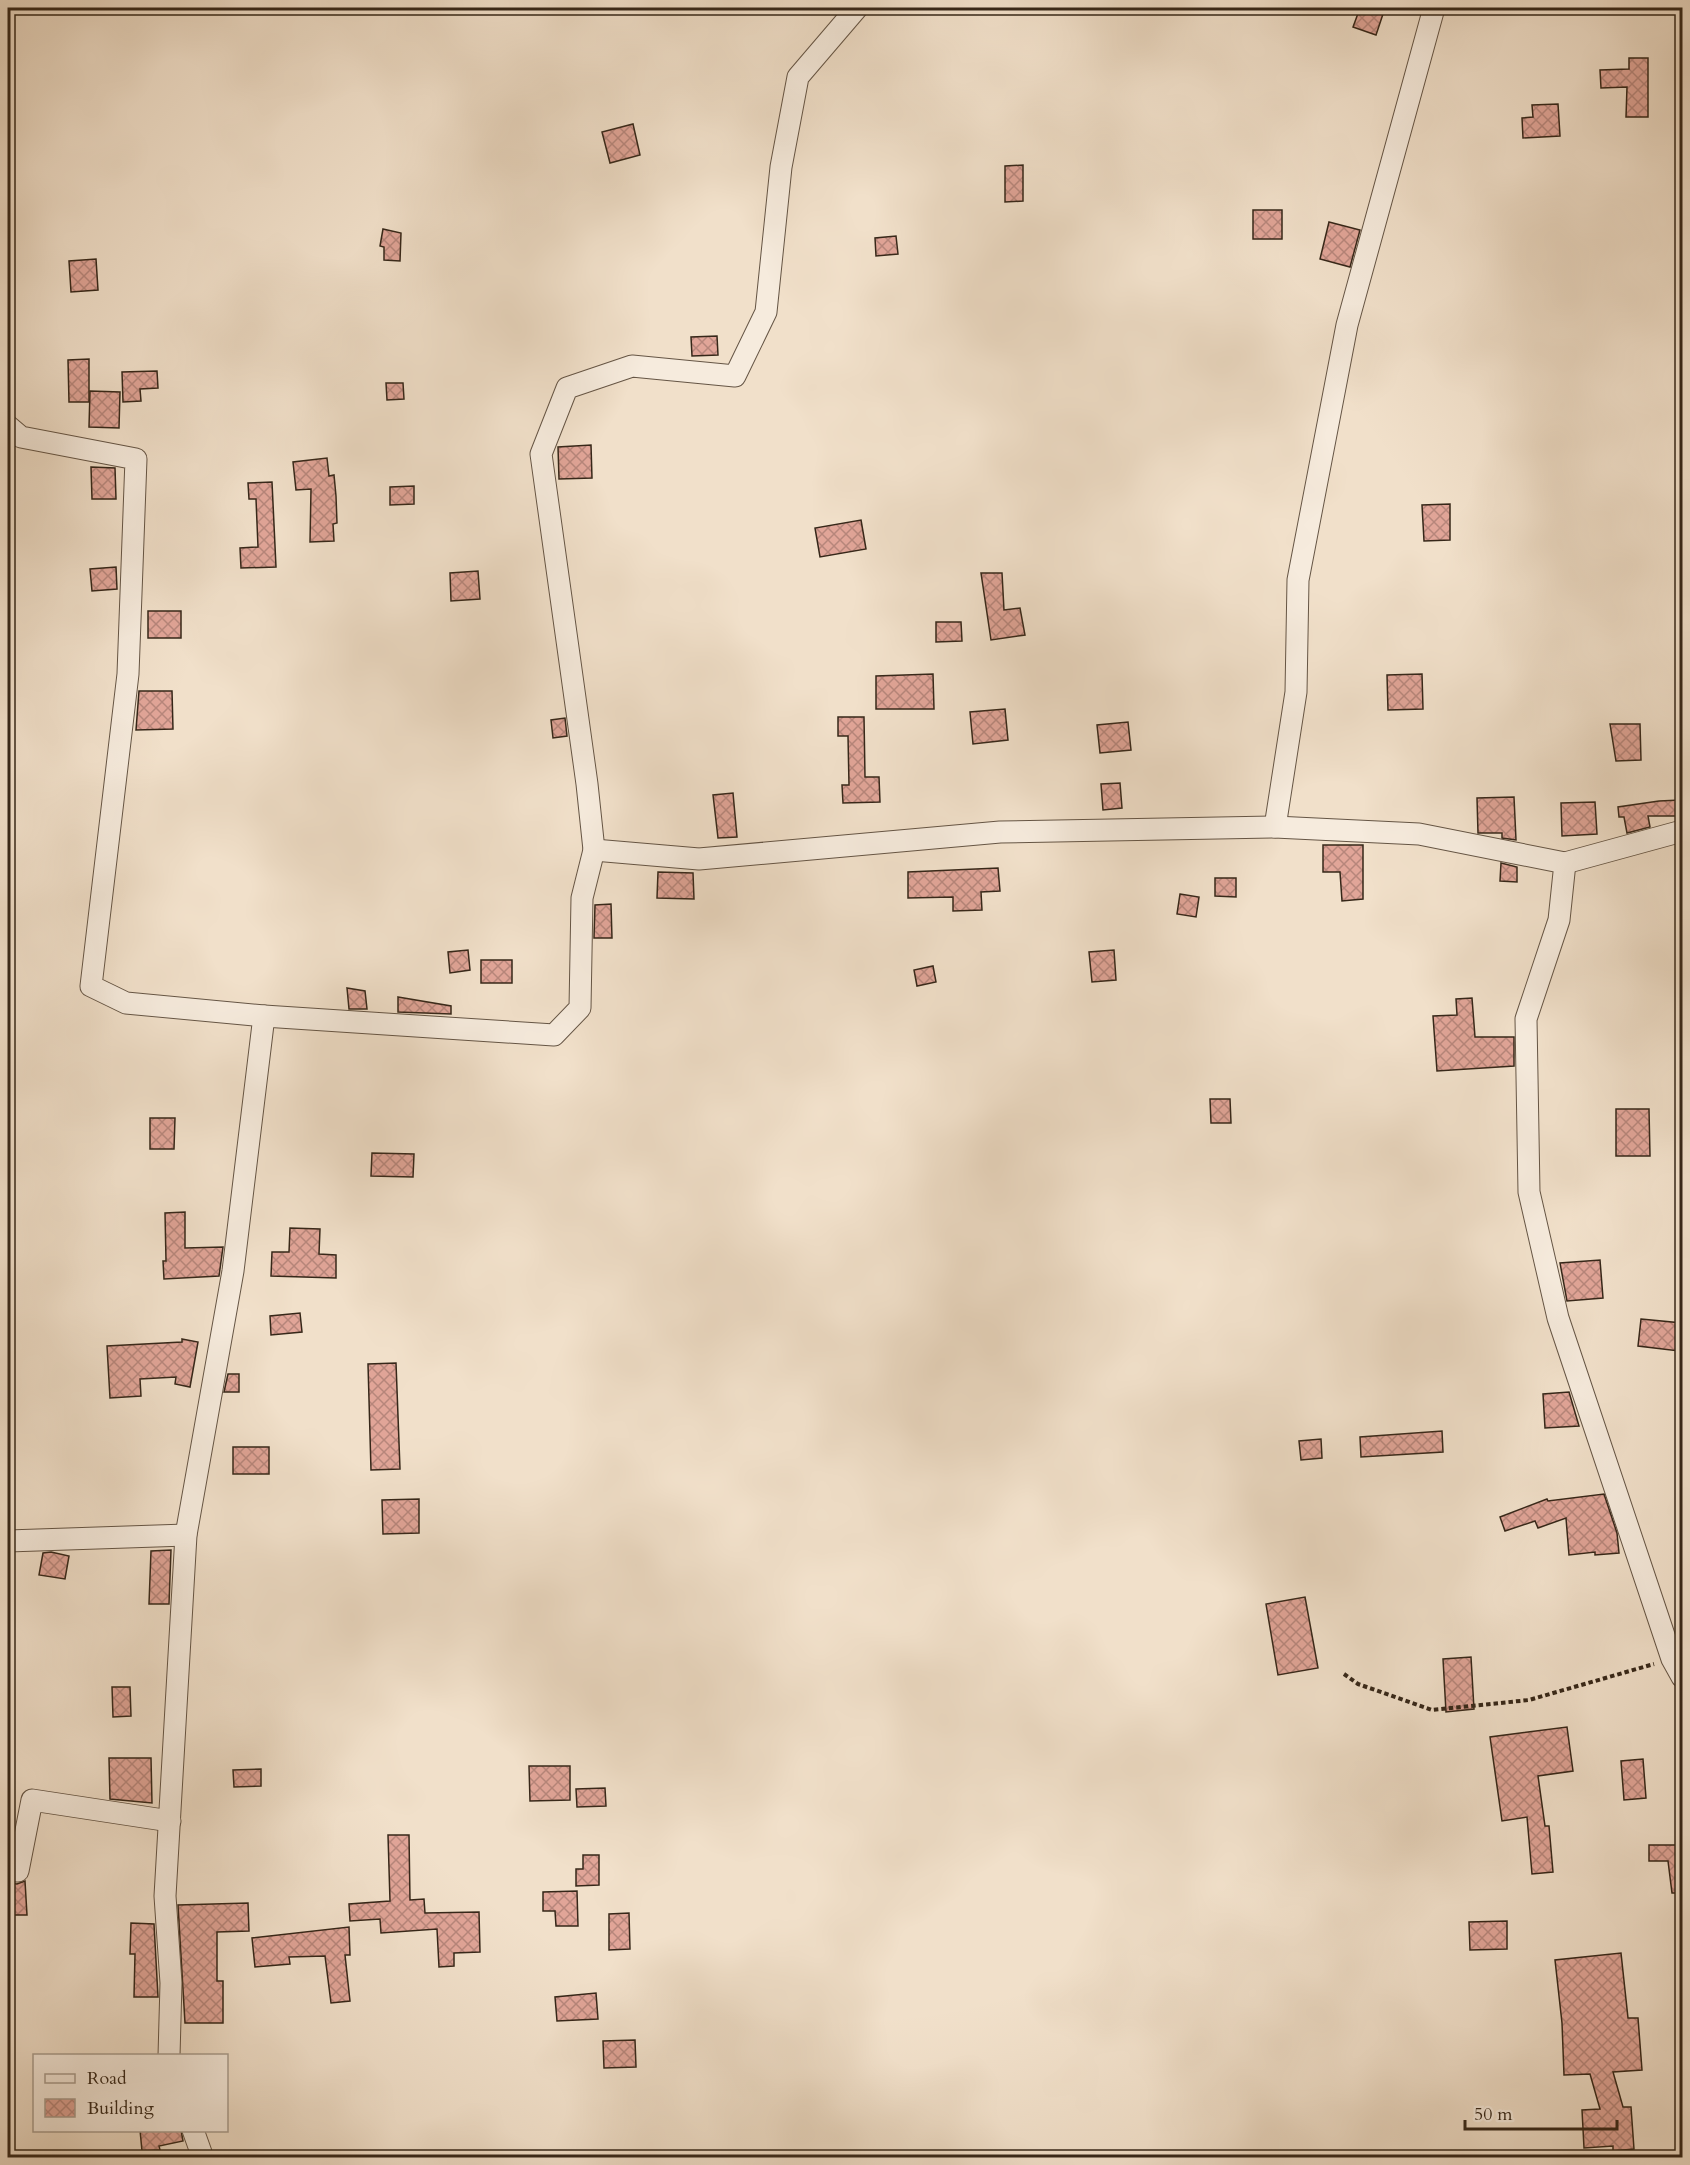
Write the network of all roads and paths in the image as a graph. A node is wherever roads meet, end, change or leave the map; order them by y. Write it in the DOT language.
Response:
graph roads {
  1 [pos="857,8"];
  2 [pos="1434,8"];
  3 [pos="8,426"];
  4 [pos="1275,827"];
  5 [pos="1683,831"];
  6 [pos="594,850"];
  7 [pos="1565,863"];
  8 [pos="264,1016"];
  9 [pos="186,1535"];
  10 [pos="8,1541"];
  11 [pos="1677,1668"];
  12 [pos="1344,1674"];
  13 [pos="170,1821"];
  14 [pos="8,1870"];
  15 [pos="169,2054"];
  16 [pos="194,2132"];
  17 [pos="203,2157"];
  1 -- 6 [label="street"];
  2 -- 4 [label="street"];
  3 -- 8 [label="street"];
  4 -- 6 [label="street"];
  4 -- 7 [label="street"];
  5 -- 7 [label="street"];
  6 -- 8 [label="street"];
  7 -- 11 [label="street"];
  8 -- 9 [label="street"];
  9 -- 10 [label="street"];
  9 -- 13 [label="street"];
  11 -- 12 [label="path"];
  13 -- 14 [label="street"];
  13 -- 15 [label="street"];
  16 -- 17 [label="street"];
}
